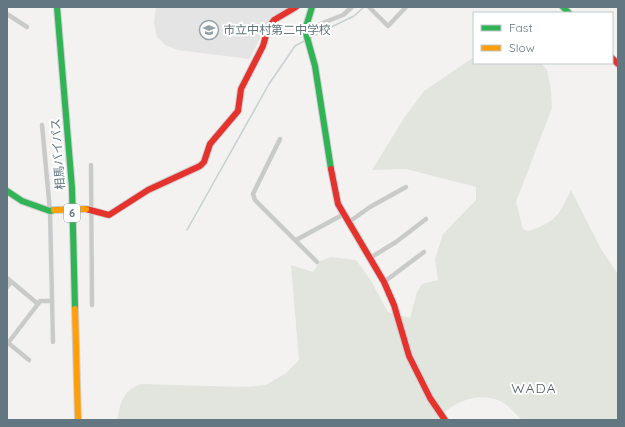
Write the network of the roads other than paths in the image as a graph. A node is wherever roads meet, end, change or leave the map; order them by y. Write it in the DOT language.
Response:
graph roads {
  1 [pos="57,7"];
  2 [pos="296,7"];
  3 [pos="312,7"];
  4 [pos="352,7"];
  5 [pos="369,7"];
  6 [pos="406,7"];
  7 [pos="7,14"];
  8 [pos="27,27"];
  9 [pos="305,30"];
  10 [pos="42,125"];
  11 [pos="280,138"];
  12 [pos="91,165"];
  13 [pos="406,187"];
  14 [pos="7,191"];
  15 [pos="89,209"];
  16 [pos="52,211"];
  17 [pos="344,214"];
  18 [pos="426,219"];
  19 [pos="349,222"];
  20 [pos="296,240"];
  21 [pos="424,252"];
  22 [pos="370,258"];
  23 [pos="318,262"];
  24 [pos="7,278"];
  25 [pos="11,282"];
  26 [pos="384,282"];
  27 [pos="7,287"];
  28 [pos="52,301"];
  29 [pos="38,304"];
  30 [pos="92,305"];
  31 [pos="53,342"];
  32 [pos="8,343"];
  33 [pos="29,360"];
  34 [pos="78,420"];
  35 [pos="445,420"];
  1 -- 34 [label="main road, 相馬バイパス / 6"];
  2 -- 15 [label="main road"];
  3 -- 9 [label="main road"];
  4 -- 9 [label="street"];
  5 -- 6 [label="street"];
  7 -- 8 [label="street"];
  9 -- 17 [label="main road"];
  10 -- 16 [label="street"];
  11 -- 20 [label="street"];
  12 -- 15 [label="street"];
  13 -- 19 [label="street"];
  14 -- 16 [label="main road"];
  15 -- 16 [label="main road, bridge"];
  15 -- 30 [label="street"];
  16 -- 28 [label="street"];
  17 -- 19 [label="main road"];
  17 -- 20 [label="street"];
  18 -- 22 [label="street"];
  19 -- 22 [label="main road"];
  20 -- 23 [label="street"];
  21 -- 26 [label="street"];
  22 -- 26 [label="main road"];
  24 -- 25 [label="street"];
  25 -- 27 [label="street"];
  25 -- 29 [label="street"];
  26 -- 35 [label="main road"];
  28 -- 29 [label="street"];
  28 -- 31 [label="street"];
  29 -- 32 [label="street"];
  32 -- 33 [label="street"];
}
